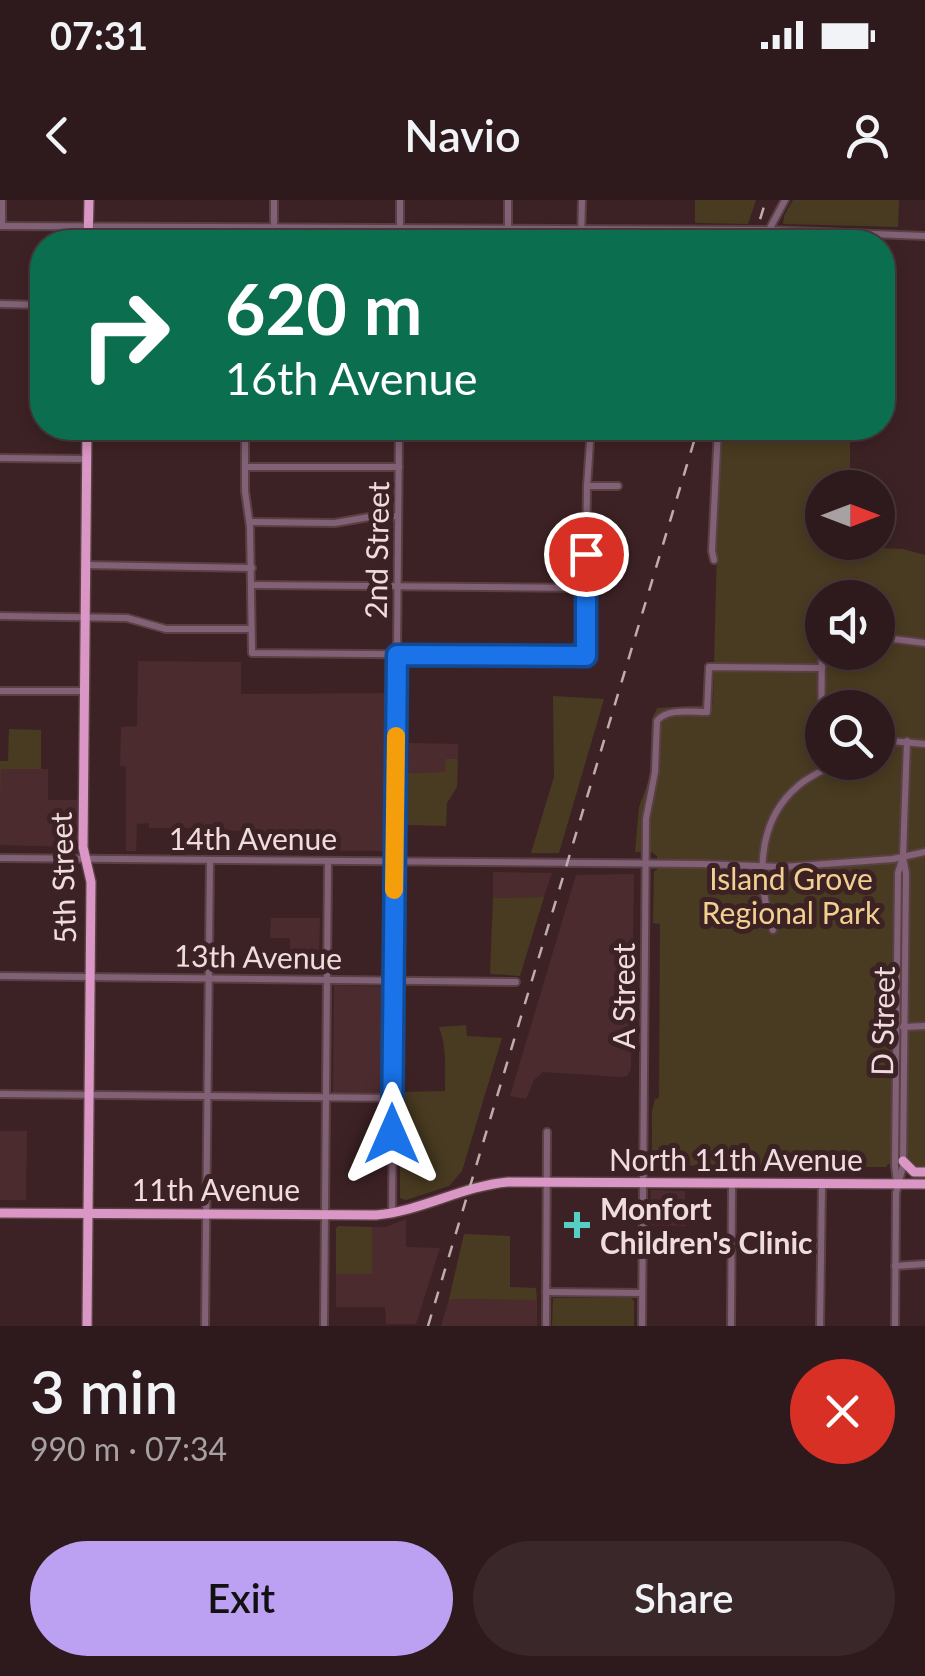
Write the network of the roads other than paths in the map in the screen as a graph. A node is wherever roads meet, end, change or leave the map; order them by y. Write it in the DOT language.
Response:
graph roads {
  1 [pos="2,200"];
  2 [pos="89,200"];
  3 [pos="274,200"];
  4 [pos="400,200"];
  5 [pos="508,200"];
  6 [pos="582,200"];
  7 [pos="785,200"];
  8 [pos="1,226"];
  9 [pos="89,226"];
  10 [pos="274,228"];
  11 [pos="400,228"];
  12 [pos="508,229"];
  13 [pos="89,230"];
  14 [pos="582,230"];
  15 [pos="686,230"];
  16 [pos="766,230"];
  17 [pos="895,235"];
  18 [pos="925,236"];
  19 [pos="0,304"];
  20 [pos="30,305"];
  21 [pos="87,440"];
  22 [pos="245,440"];
  23 [pos="399,440"];
  24 [pos="590,440"];
  25 [pos="717,440"];
  26 [pos="0,458"];
  27 [pos="86,459"];
  28 [pos="245,466"];
  29 [pos="399,467"];
  30 [pos="587,486"];
  31 [pos="618,486"];
  32 [pos="398,516"];
  33 [pos="250,522"];
  34 [pos="714,560"];
  35 [pos="85,566"];
  36 [pos="252,568"];
  37 [pos="252,585"];
  38 [pos="397,587"];
  39 [pos="586,588"];
  40 [pos="0,616"];
  41 [pos="85,617"];
  42 [pos="251,629"];
  43 [pos="895,639"];
  44 [pos="925,643"];
  45 [pos="397,655"];
  46 [pos="805,668"];
  47 [pos="0,691"];
  48 [pos="84,692"];
  49 [pos="907,741"];
  50 [pos="895,742"];
  51 [pos="925,744"];
  52 [pos="806,780"];
  53 [pos="925,852"];
  54 [pos="902,857"];
  55 [pos="0,858"];
  56 [pos="85,859"];
  57 [pos="210,860"];
  58 [pos="328,861"];
  59 [pos="394,862"];
  60 [pos="646,864"];
  61 [pos="762,865"];
  62 [pos="773,930"];
  63 [pos="0,976"];
  64 [pos="90,977"];
  65 [pos="209,978"];
  66 [pos="327,980"];
  67 [pos="394,980"];
  68 [pos="516,982"];
  69 [pos="925,1026"];
  70 [pos="903,1027"];
  71 [pos="0,1094"];
  72 [pos="90,1095"];
  73 [pos="208,1096"];
  74 [pos="326,1098"];
  75 [pos="392,1098"];
  76 [pos="547,1132"];
  77 [pos="903,1161"];
  78 [pos="925,1172"];
  79 [pos="547,1182"];
  80 [pos="643,1183"];
  81 [pos="732,1184"];
  82 [pos="925,1184"];
  83 [pos="822,1185"];
  84 [pos="897,1185"];
  85 [pos="0,1212"];
  86 [pos="392,1213"];
  87 [pos="88,1214"];
  88 [pos="207,1214"];
  89 [pos="325,1215"];
  90 [pos="925,1264"];
  91 [pos="895,1266"];
  92 [pos="546,1292"];
  93 [pos="642,1293"];
  94 [pos="87,1326"];
  95 [pos="205,1326"];
  96 [pos="324,1326"];
  97 [pos="546,1326"];
  98 [pos="642,1326"];
  99 [pos="731,1326"];
  100 [pos="820,1326"];
  101 [pos="895,1326"];
  1 -- 8 [label="street"];
  2 -- 9 [label="main road"];
  3 -- 10 [label="street"];
  4 -- 11 [label="street"];
  5 -- 12 [label="street"];
  6 -- 14 [label="street"];
  7 -- 16 [label="street"];
  8 -- 9 [label="street"];
  9 -- 10 [label="street"];
  9 -- 13 [label="main road"];
  10 -- 11 [label="street"];
  11 -- 12 [label="street"];
  12 -- 14 [label="street"];
  14 -- 15 [label="street"];
  17 -- 18 [label="street"];
  19 -- 20 [label="street"];
  21 -- 27 [label="main road, 5th Street"];
  22 -- 28 [label="street"];
  23 -- 29 [label="street, 2nd Street"];
  24 -- 30 [label="street"];
  25 -- 34 [label="street"];
  26 -- 27 [label="street"];
  27 -- 35 [label="main road, 5th Street"];
  28 -- 29 [label="street"];
  28 -- 33 [label="street"];
  29 -- 32 [label="street, 2nd Street"];
  30 -- 31 [label="street"];
  30 -- 39 [label="street"];
  32 -- 33 [label="street"];
  32 -- 38 [label="street, 2nd Street"];
  33 -- 36 [label="street"];
  35 -- 36 [label="street"];
  35 -- 41 [label="main road, 5th Street"];
  36 -- 37 [label="street"];
  37 -- 38 [label="street"];
  37 -- 42 [label="street"];
  38 -- 39 [label="street"];
  38 -- 45 [label="street, 2nd Street"];
  39 -- 45 [label="street"];
  40 -- 41 [label="street"];
  41 -- 42 [label="street"];
  41 -- 48 [label="main road, 5th Street"];
  42 -- 45 [label="street"];
  43 -- 44 [label="street"];
  45 -- 59 [label="street, 2nd Street"];
  46 -- 60 [label="street, A Street"];
  47 -- 48 [label="street"];
  48 -- 56 [label="main road, 5th Street"];
  49 -- 50 [label="street"];
  49 -- 51 [label="street"];
  49 -- 54 [label="street, D Street"];
  52 -- 61 [label="street"];
  53 -- 54 [label="street, 14th Avenue"];
  54 -- 61 [label="street, 14th Avenue"];
  54 -- 70 [label="street, D Street"];
  55 -- 56 [label="street, 14th Avenue"];
  56 -- 57 [label="street, 14th Avenue"];
  56 -- 64 [label="main road, 5th Street"];
  57 -- 58 [label="street, 14th Avenue"];
  57 -- 65 [label="street"];
  58 -- 59 [label="street, 14th Avenue"];
  58 -- 66 [label="street"];
  59 -- 60 [label="street, 14th Avenue"];
  59 -- 67 [label="street, 2nd Street"];
  60 -- 61 [label="street, 14th Avenue"];
  60 -- 80 [label="street, A Street"];
  61 -- 62 [label="street"];
  63 -- 64 [label="street, 13th Avenue"];
  64 -- 65 [label="street, 13th Avenue"];
  64 -- 72 [label="main road, 5th Street"];
  65 -- 66 [label="street, 13th Avenue"];
  65 -- 73 [label="street"];
  66 -- 67 [label="street, 13th Avenue"];
  66 -- 74 [label="street"];
  67 -- 68 [label="street, 13th Avenue"];
  67 -- 75 [label="street, 2nd Street"];
  69 -- 70 [label="street"];
  70 -- 77 [label="street, D Street"];
  70 -- 84 [label="street, D Street"];
  71 -- 72 [label="street"];
  72 -- 73 [label="street"];
  72 -- 87 [label="main road, 5th Street"];
  73 -- 74 [label="street"];
  73 -- 88 [label="street"];
  74 -- 75 [label="street"];
  74 -- 89 [label="street"];
  75 -- 86 [label="street, 2nd Street"];
  76 -- 79 [label="street"];
  77 -- 78 [label="main road"];
  77 -- 84 [label="street, D Street"];
  79 -- 80 [label="main road, North 11th Avenue"];
  79 -- 86 [label="main road, 11th Avenue"];
  79 -- 92 [label="street"];
  80 -- 81 [label="main road, North 11th Avenue"];
  80 -- 93 [label="street, A Street"];
  81 -- 83 [label="main road, North 11th Avenue"];
  81 -- 99 [label="street"];
  82 -- 84 [label="main road, North 11th Avenue"];
  83 -- 84 [label="main road, North 11th Avenue"];
  83 -- 100 [label="street"];
  84 -- 91 [label="street, D Street"];
  85 -- 87 [label="main road, 11th Avenue"];
  86 -- 89 [label="main road, 11th Avenue"];
  87 -- 88 [label="main road, 11th Avenue"];
  87 -- 94 [label="main road, 5th Street"];
  88 -- 89 [label="main road, 11th Avenue"];
  88 -- 95 [label="street"];
  89 -- 96 [label="street"];
  90 -- 91 [label="street"];
  91 -- 101 [label="street, D Street"];
  92 -- 93 [label="street"];
  92 -- 97 [label="street"];
  93 -- 98 [label="street, A Street"];
}
